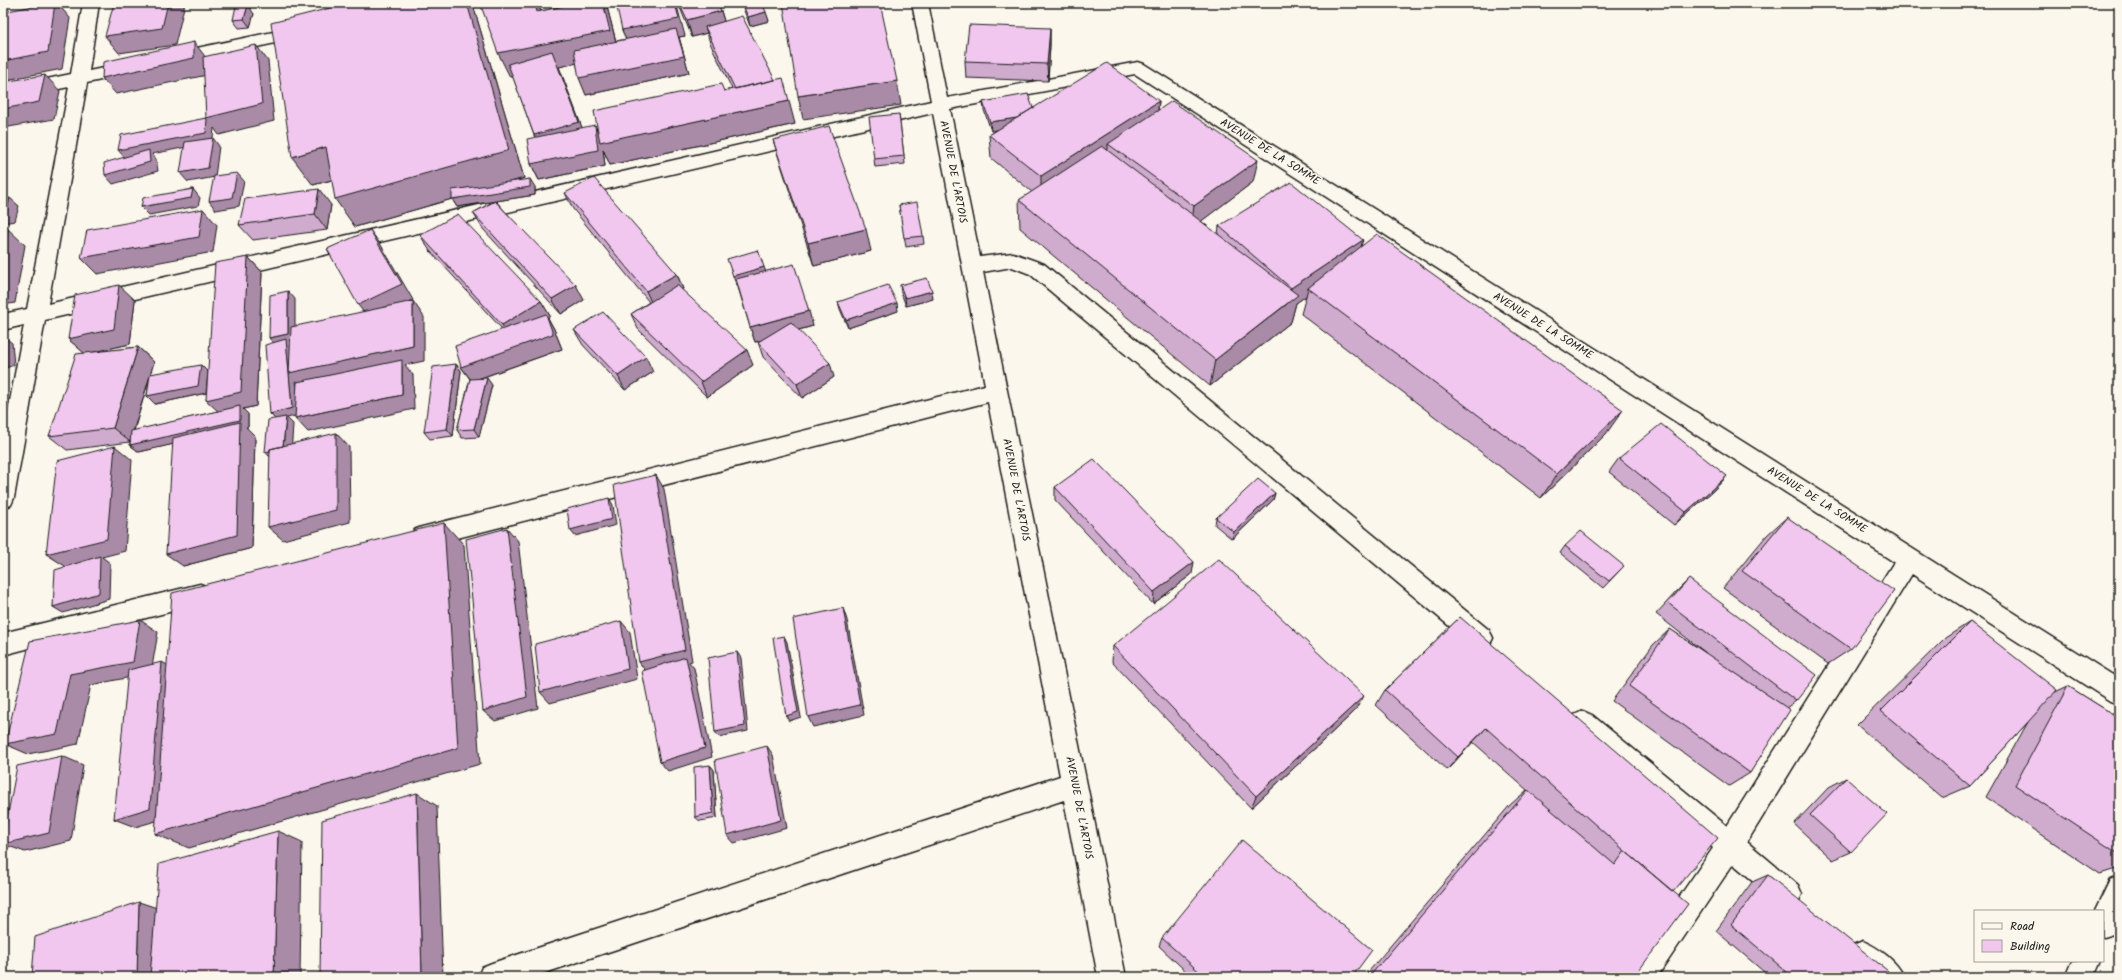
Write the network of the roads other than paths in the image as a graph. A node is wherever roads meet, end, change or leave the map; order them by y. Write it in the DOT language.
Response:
graph roads {
  1 [pos="91,3"];
  2 [pos="920,3"];
  3 [pos="318,29"];
  4 [pos="79,79"];
  5 [pos="3,94"];
  6 [pos="940,105"];
  7 [pos="972,266"];
  8 [pos="35,315"];
  9 [pos="3,322"];
  10 [pos="996,391"];
  11 [pos="3,498"];
  12 [pos="403,542"];
  13 [pos="1909,559"];
  14 [pos="218,589"];
  15 [pos="3,644"];
  16 [pos="1497,652"];
  17 [pos="2119,693"];
  18 [pos="1565,708"];
  19 [pos="1074,784"];
  20 [pos="1730,846"];
  21 [pos="2119,889"];
  22 [pos="1804,906"];
  23 [pos="2104,922"];
  24 [pos="1847,942"];
  25 [pos="2086,962"];
  26 [pos="492,977"];
  27 [pos="1112,977"];
  28 [pos="1642,977"];
  29 [pos="1890,977"];
  30 [pos="2079,977"];
  1 -- 4 [label="street"];
  2 -- 6 [label="street, AVENUE DE L'ARTOIS"];
  3 -- 4 [label="street"];
  4 -- 5 [label="street"];
  4 -- 8 [label="street"];
  6 -- 7 [label="street, AVENUE DE L'ARTOIS"];
  6 -- 8 [label="street, AVENUE DE LA SOMME"];
  6 -- 13 [label="street, AVENUE DE LA SOMME"];
  7 -- 10 [label="street, AVENUE DE L'ARTOIS"];
  7 -- 16 [label="street"];
  8 -- 9 [label="street, AVENUE DE LA SOMME"];
  8 -- 11 [label="street"];
  10 -- 12 [label="street"];
  10 -- 19 [label="street, AVENUE DE L'ARTOIS"];
  13 -- 17 [label="street, AVENUE DE LA SOMME"];
  13 -- 20 [label="street"];
  14 -- 15 [label="street"];
  18 -- 20 [label="street"];
  19 -- 26 [label="street"];
  19 -- 27 [label="street, AVENUE DE L'ARTOIS"];
  20 -- 22 [label="street"];
  20 -- 28 [label="street"];
  21 -- 23 [label="street"];
  24 -- 29 [label="street"];
  25 -- 30 [label="street"];
}
